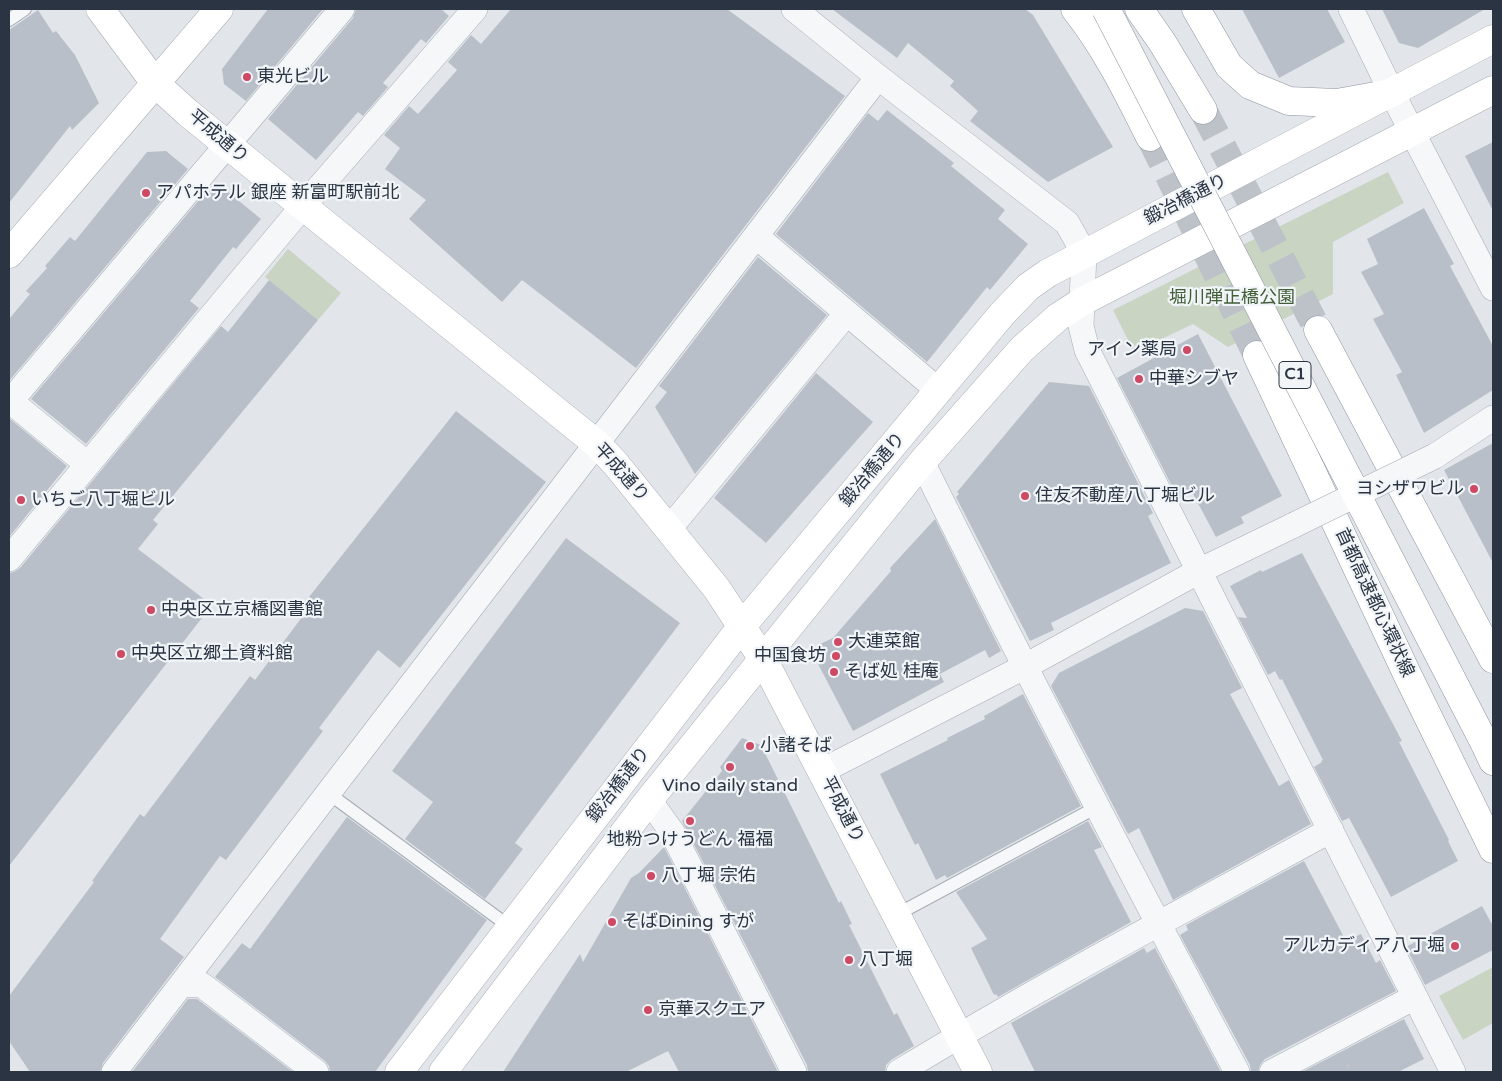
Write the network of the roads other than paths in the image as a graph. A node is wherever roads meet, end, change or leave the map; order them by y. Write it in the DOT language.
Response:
graph roads {
  1 [pos="25,9"];
  2 [pos="100,9"];
  3 [pos="219,9"];
  4 [pos="342,9"];
  5 [pos="475,9"];
  6 [pos="794,9"];
  7 [pos="1075,9"];
  8 [pos="1106,9"];
  9 [pos="1138,9"];
  10 [pos="1196,9"];
  11 [pos="1351,9"];
  12 [pos="9,20"];
  13 [pos="1493,39"];
  14 [pos="878,77"];
  15 [pos="155,83"];
  16 [pos="1493,90"];
  17 [pos="1392,94"];
  18 [pos="1203,110"];
  19 [pos="1412,131"];
  20 [pos="1150,137"];
  21 [pos="227,145"];
  22 [pos="303,206"];
  23 [pos="756,236"];
  24 [pos="1084,253"];
  25 [pos="9,254"];
  26 [pos="1493,288"];
  27 [pos="1083,301"];
  28 [pos="846,312"];
  29 [pos="1318,330"];
  30 [pos="1257,355"];
  31 [pos="939,390"];
  32 [pos="9,402"];
  33 [pos="1493,418"];
  34 [pos="597,444"];
  35 [pos="922,462"];
  36 [pos="87,464"];
  37 [pos="669,529"];
  38 [pos="9,559"];
  39 [pos="1199,571"];
  40 [pos="742,626"];
  41 [pos="763,659"];
  42 [pos="1493,659"];
  43 [pos="1024,667"];
  44 [pos="1489,751"];
  45 [pos="822,772"];
  46 [pos="328,792"];
  47 [pos="649,800"];
  48 [pos="1097,807"];
  49 [pos="1331,830"];
  50 [pos="1493,849"];
  51 [pos="896,915"];
  52 [pos="1158,924"];
  53 [pos="510,927"];
  54 [pos="182,984"];
  55 [pos="1415,997"];
  56 [pos="959,1035"];
  57 [pos="114,1072"];
  58 [pos="316,1072"];
  59 [pos="399,1072"];
  60 [pos="443,1072"];
  61 [pos="794,1072"];
  62 [pos="899,1072"];
  63 [pos="978,1072"];
  64 [pos="1238,1072"];
  65 [pos="1272,1072"];
  66 [pos="1453,1072"];
  1 -- 12 [label="lane"];
  2 -- 15 [label="main road, 平成通り"];
  3 -- 15 [label="main road"];
  4 -- 21 [label="street"];
  5 -- 22 [label="street"];
  6 -- 14 [label="street"];
  7 -- 20 [label="main road"];
  8 -- 44 [label="main road, C1, bridge"];
  9 -- 18 [label="main road"];
  10 -- 17 [label="main road"];
  11 -- 17 [label="street"];
  13 -- 17 [label="main road, 鍛冶橋通り"];
  14 -- 23 [label="street"];
  14 -- 24 [label="street"];
  15 -- 21 [label="main road, 平成通り"];
  15 -- 25 [label="main road"];
  16 -- 19 [label="main road, 鍛冶橋通り"];
  17 -- 19 [label="street"];
  17 -- 24 [label="main road, 鍛冶橋通り"];
  19 -- 26 [label="street"];
  19 -- 27 [label="main road, 鍛冶橋通り"];
  21 -- 22 [label="main road, 平成通り"];
  21 -- 32 [label="street"];
  22 -- 34 [label="main road, 平成通り"];
  22 -- 36 [label="street"];
  23 -- 28 [label="street"];
  23 -- 34 [label="street"];
  24 -- 27 [label="street"];
  24 -- 31 [label="main road, 鍛冶橋通り"];
  27 -- 35 [label="main road, 鍛冶橋通り"];
  27 -- 39 [label="street"];
  28 -- 31 [label="street"];
  28 -- 37 [label="street"];
  29 -- 42 [label="main road, C1"];
  30 -- 50 [label="main road, 首都高速都心環状線"];
  31 -- 40 [label="main road, 鍛冶橋通り"];
  32 -- 36 [label="street"];
  33 -- 39 [label="street, bridge"];
  34 -- 37 [label="main road, 平成通り"];
  34 -- 46 [label="street"];
  35 -- 41 [label="main road, 鍛冶橋通り"];
  35 -- 43 [label="street"];
  36 -- 38 [label="street"];
  37 -- 40 [label="main road, 平成通り"];
  39 -- 43 [label="street"];
  39 -- 49 [label="street"];
  40 -- 41 [label="main road, 平成通り"];
  40 -- 53 [label="main road, 鍛冶橋通り"];
  41 -- 45 [label="main road, 平成通り"];
  41 -- 47 [label="main road, 鍛冶橋通り"];
  43 -- 45 [label="street"];
  43 -- 48 [label="street"];
  45 -- 51 [label="main road, 平成通り"];
  46 -- 53 [label="lane"];
  46 -- 54 [label="street"];
  47 -- 60 [label="main road, 鍛冶橋通り"];
  47 -- 61 [label="street"];
  48 -- 51 [label="lane"];
  48 -- 52 [label="street"];
  49 -- 52 [label="street"];
  49 -- 55 [label="street"];
  51 -- 56 [label="main road, 平成通り"];
  52 -- 56 [label="street"];
  52 -- 64 [label="street"];
  53 -- 59 [label="main road, 鍛冶橋通り"];
  54 -- 57 [label="street"];
  54 -- 58 [label="street"];
  55 -- 65 [label="street"];
  55 -- 66 [label="street"];
  56 -- 62 [label="street"];
  56 -- 63 [label="main road, 平成通り"];
}
